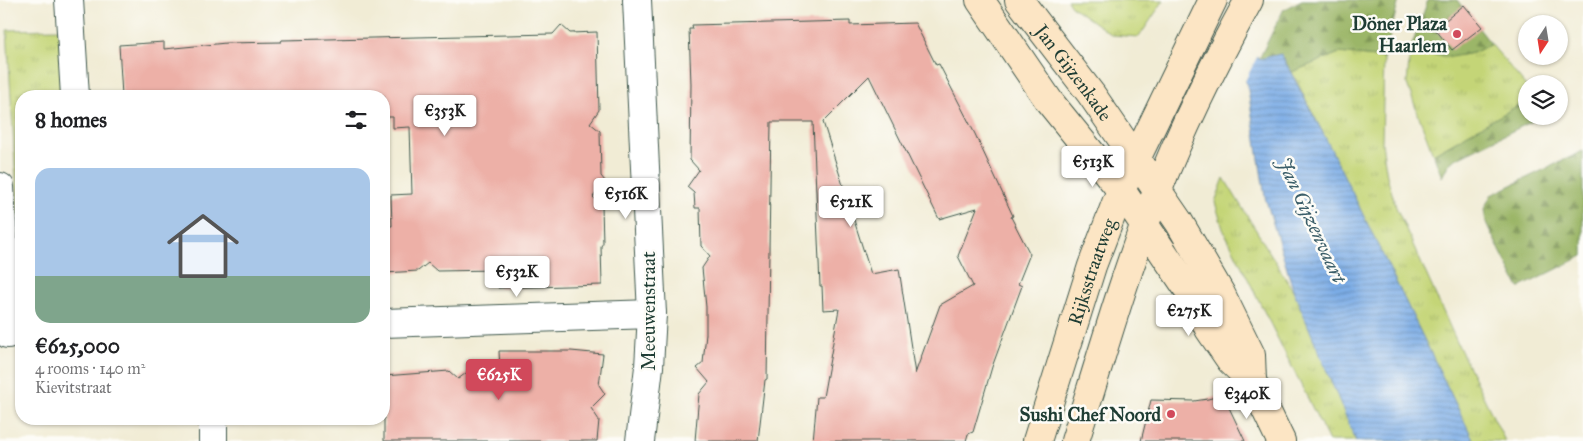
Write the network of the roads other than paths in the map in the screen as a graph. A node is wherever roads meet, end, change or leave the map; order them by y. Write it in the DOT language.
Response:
graph roads {
  1 [pos="68,0"];
  2 [pos="636,0"];
  3 [pos="980,0"];
  4 [pos="1019,0"];
  5 [pos="1209,9"];
  6 [pos="1244,9"];
  7 [pos="75,90"];
  8 [pos="1135,159"];
  9 [pos="0,187"];
  10 [pos="1122,190"];
  11 [pos="1158,190"];
  12 [pos="1145,226"];
  13 [pos="652,314"];
  14 [pos="390,323"];
  15 [pos="10,334"];
  16 [pos="1252,381"];
  17 [pos="213,425"];
  18 [pos="213,441"];
  19 [pos="640,441"];
  20 [pos="1036,441"];
  21 [pos="1075,441"];
  22 [pos="1281,441"];
  1 -- 7 [label="street"];
  2 -- 13 [label="street, Meeuwenstraat"];
  3 -- 10 [label="street, Jan Gijzenkade"];
  4 -- 8 [label="street, Jan Gijzenkade"];
  5 -- 8 [label="street, Rijksstraatweg"];
  6 -- 11 [label="street, Rijksstraatweg"];
  8 -- 10 [label="street, Rijksstraatweg"];
  8 -- 11 [label="street, Jan Gijzenkade"];
  9 -- 15 [label="street"];
  10 -- 12 [label="street, Jan Gijzenkade"];
  10 -- 20 [label="street, Rijksstraatweg"];
  11 -- 12 [label="street, Rijksstraatweg"];
  11 -- 16 [label="street, Jan Gijzenkade"];
  12 -- 16 [label="street, Jan Gijzenkade"];
  12 -- 21 [label="street, Rijksstraatweg"];
  13 -- 14 [label="street"];
  13 -- 19 [label="street, Meeuwenstraat"];
  16 -- 22 [label="street, Jan Gijzenkade"];
  17 -- 18 [label="street"];
}
